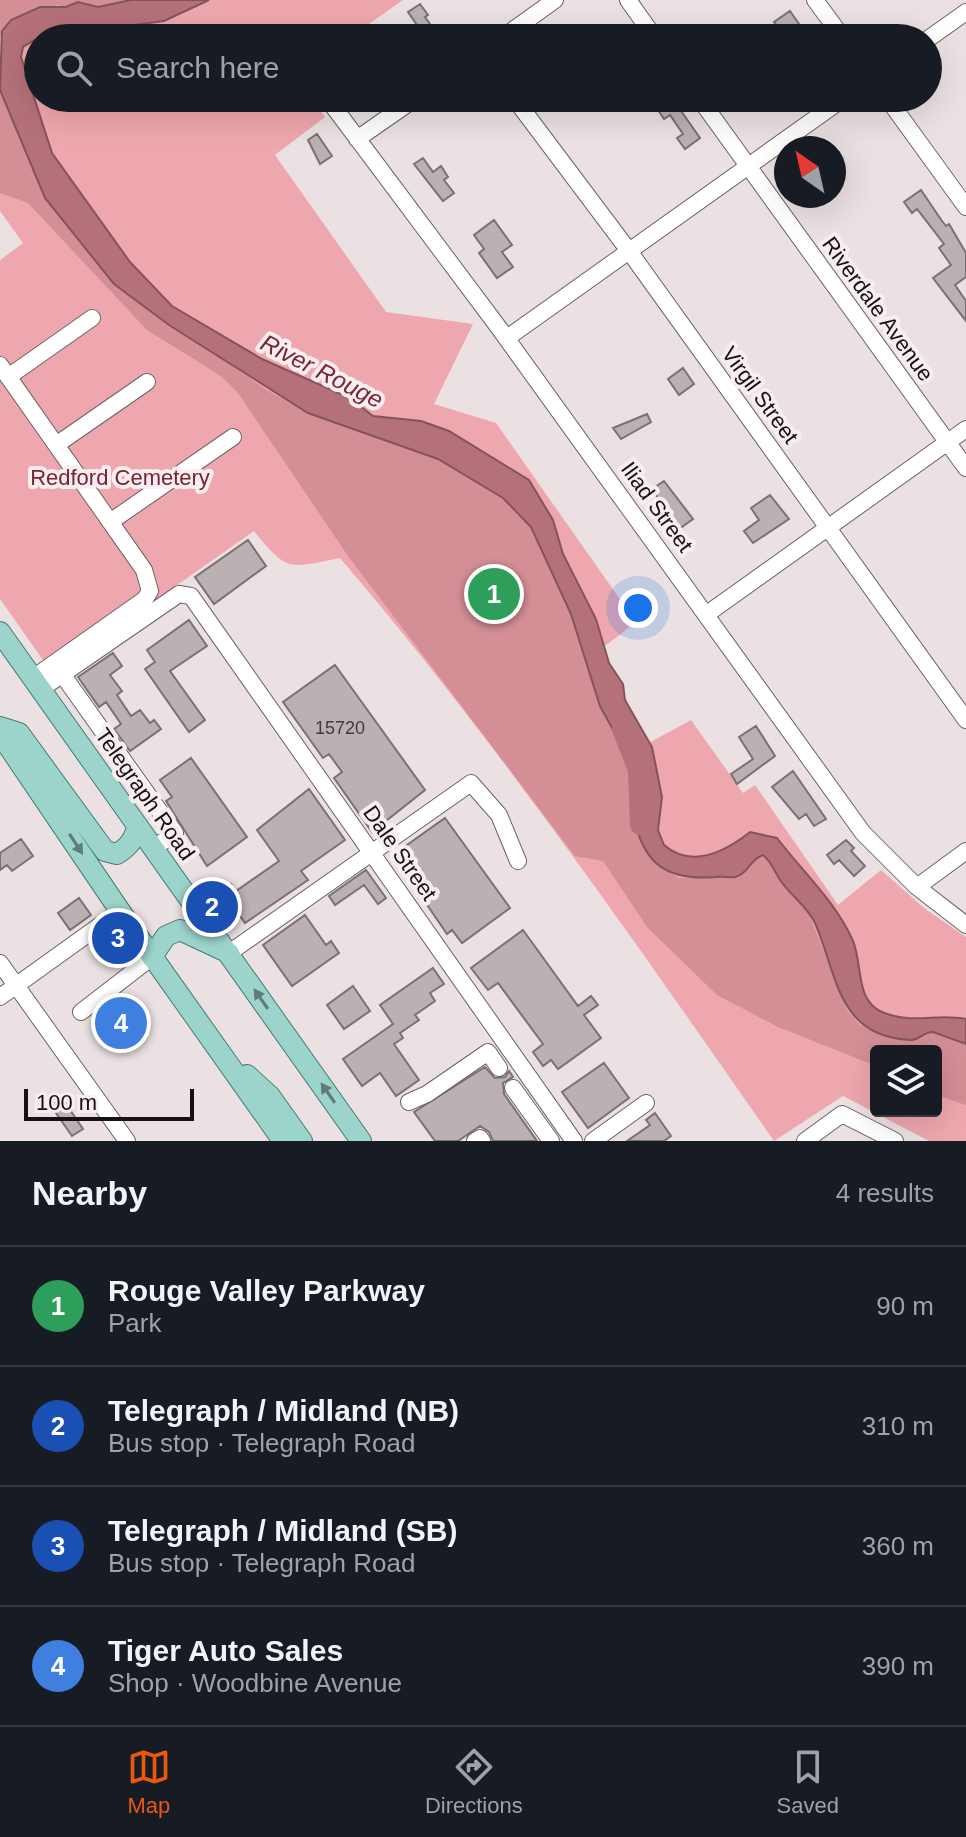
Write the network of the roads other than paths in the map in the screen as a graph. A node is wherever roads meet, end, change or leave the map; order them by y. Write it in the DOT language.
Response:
graph roads {
  1 [pos="555,0"];
  2 [pos="628,0"];
  3 [pos="815,0"];
  4 [pos="966,12"];
  5 [pos="522,24"];
  6 [pos="645,24"];
  7 [pos="833,24"];
  8 [pos="942,29"];
  9 [pos="337,112"];
  10 [pos="396,112"];
  11 [pos="525,112"];
  12 [pos="709,112"];
  13 [pos="824,112"];
  14 [pos="897,112"];
  15 [pos="357,139"];
  16 [pos="748,166"];
  17 [pos="966,207"];
  18 [pos="629,251"];
  19 [pos="89,324"];
  20 [pos="507,338"];
  21 [pos="4,371"];
  22 [pos="147,382"];
  23 [pos="966,429"];
  24 [pos="947,442"];
  25 [pos="230,443"];
  26 [pos="56,445"];
  27 [pos="966,468"];
  28 [pos="110,522"];
  29 [pos="827,527"];
  30 [pos="707,614"];
  31 [pos="0,632"];
  32 [pos="0,659"];
  33 [pos="62,674"];
  34 [pos="33,678"];
  35 [pos="78,696"];
  36 [pos="56,711"];
  37 [pos="966,720"];
  38 [pos="0,727"];
  39 [pos="101,728"];
  40 [pos="0,734"];
  41 [pos="79,743"];
  42 [pos="123,760"];
  43 [pos="102,775"];
  44 [pos="136,778"];
  45 [pos="115,793"];
  46 [pos="159,810"];
  47 [pos="138,826"];
  48 [pos="154,848"];
  49 [pos="372,851"];
  50 [pos="966,851"];
  51 [pos="518,861"];
  52 [pos="917,887"];
  53 [pos="120,911"];
  54 [pos="966,925"];
  55 [pos="229,953"];
  56 [pos="152,957"];
  57 [pos="0,963"];
  58 [pos="16,987"];
  59 [pos="0,997"];
  60 [pos="81,1012"];
  61 [pos="217,1048"];
  62 [pos="499,1068"];
  63 [pos="513,1088"];
  64 [pos="409,1102"];
  65 [pos="646,1103"];
  66 [pos="825,1135"];
  67 [pos="127,1141"];
  68 [pos="283,1141"];
  69 [pos="302,1141"];
  70 [pos="361,1141"];
  71 [pos="475,1141"];
  72 [pos="482,1141"];
  73 [pos="551,1141"];
  74 [pos="574,1141"];
  75 [pos="593,1141"];
  76 [pos="805,1141"];
  77 [pos="895,1141"];
  1 -- 5 [label="street"];
  2 -- 6 [label="street"];
  3 -- 7 [label="street"];
  4 -- 8 [label="street"];
  9 -- 15 [label="street, Iliad Street"];
  10 -- 15 [label="street"];
  11 -- 18 [label="street, Virgil Street"];
  12 -- 16 [label="street, Riverdale Avenue"];
  13 -- 16 [label="street"];
  14 -- 17 [label="street"];
  15 -- 20 [label="street, Iliad Street"];
  16 -- 18 [label="street"];
  16 -- 24 [label="street, Riverdale Avenue"];
  18 -- 20 [label="street"];
  18 -- 29 [label="street, Virgil Street"];
  19 -- 21 [label="street"];
  20 -- 30 [label="street, Iliad Street"];
  21 -- 26 [label="street"];
  22 -- 26 [label="street"];
  23 -- 24 [label="street"];
  24 -- 27 [label="street, Riverdale Avenue"];
  24 -- 29 [label="street"];
  25 -- 28 [label="street"];
  26 -- 28 [label="street"];
  28 -- 34 [label="street"];
  29 -- 30 [label="street"];
  29 -- 37 [label="street, Virgil Street"];
  30 -- 52 [label="street, Iliad Street"];
  31 -- 34 [label="main road, Telegraph Road"];
  32 -- 34 [label="main road"];
  33 -- 34 [label="street"];
  33 -- 35 [label="street"];
  33 -- 49 [label="street, Dale Street"];
  34 -- 36 [label="main road, Telegraph Road"];
  35 -- 36 [label="street"];
  35 -- 39 [label="street"];
  36 -- 41 [label="main road, Telegraph Road"];
  38 -- 47 [label="main road"];
  39 -- 41 [label="street"];
  39 -- 42 [label="street"];
  40 -- 53 [label="main road, one-way"];
  41 -- 43 [label="main road, Telegraph Road"];
  42 -- 43 [label="street"];
  42 -- 44 [label="street"];
  43 -- 45 [label="main road, Telegraph Road"];
  44 -- 45 [label="street"];
  44 -- 46 [label="street"];
  45 -- 47 [label="main road, Telegraph Road"];
  46 -- 47 [label="street"];
  46 -- 48 [label="street"];
  47 -- 48 [label="main road, Telegraph Road"];
  48 -- 55 [label="main road, Telegraph Road"];
  49 -- 51 [label="street"];
  49 -- 55 [label="street"];
  49 -- 74 [label="street, Dale Street"];
  50 -- 52 [label="street"];
  52 -- 54 [label="street, Iliad Street"];
  53 -- 56 [label="main road"];
  53 -- 58 [label="street"];
  55 -- 56 [label="main road"];
  70 -- 55 [label="main road, Telegraph Road, one-way"];
  56 -- 60 [label="street"];
  56 -- 61 [label="main road"];
  57 -- 58 [label="street"];
  58 -- 59 [label="street"];
  58 -- 67 [label="street"];
  61 -- 68 [label="main road"];
  61 -- 69 [label="main road"];
  62 -- 64 [label="street"];
  63 -- 73 [label="street"];
  65 -- 75 [label="street"];
  66 -- 76 [label="street"];
  66 -- 77 [label="street"];
  71 -- 72 [label="street"];
}
